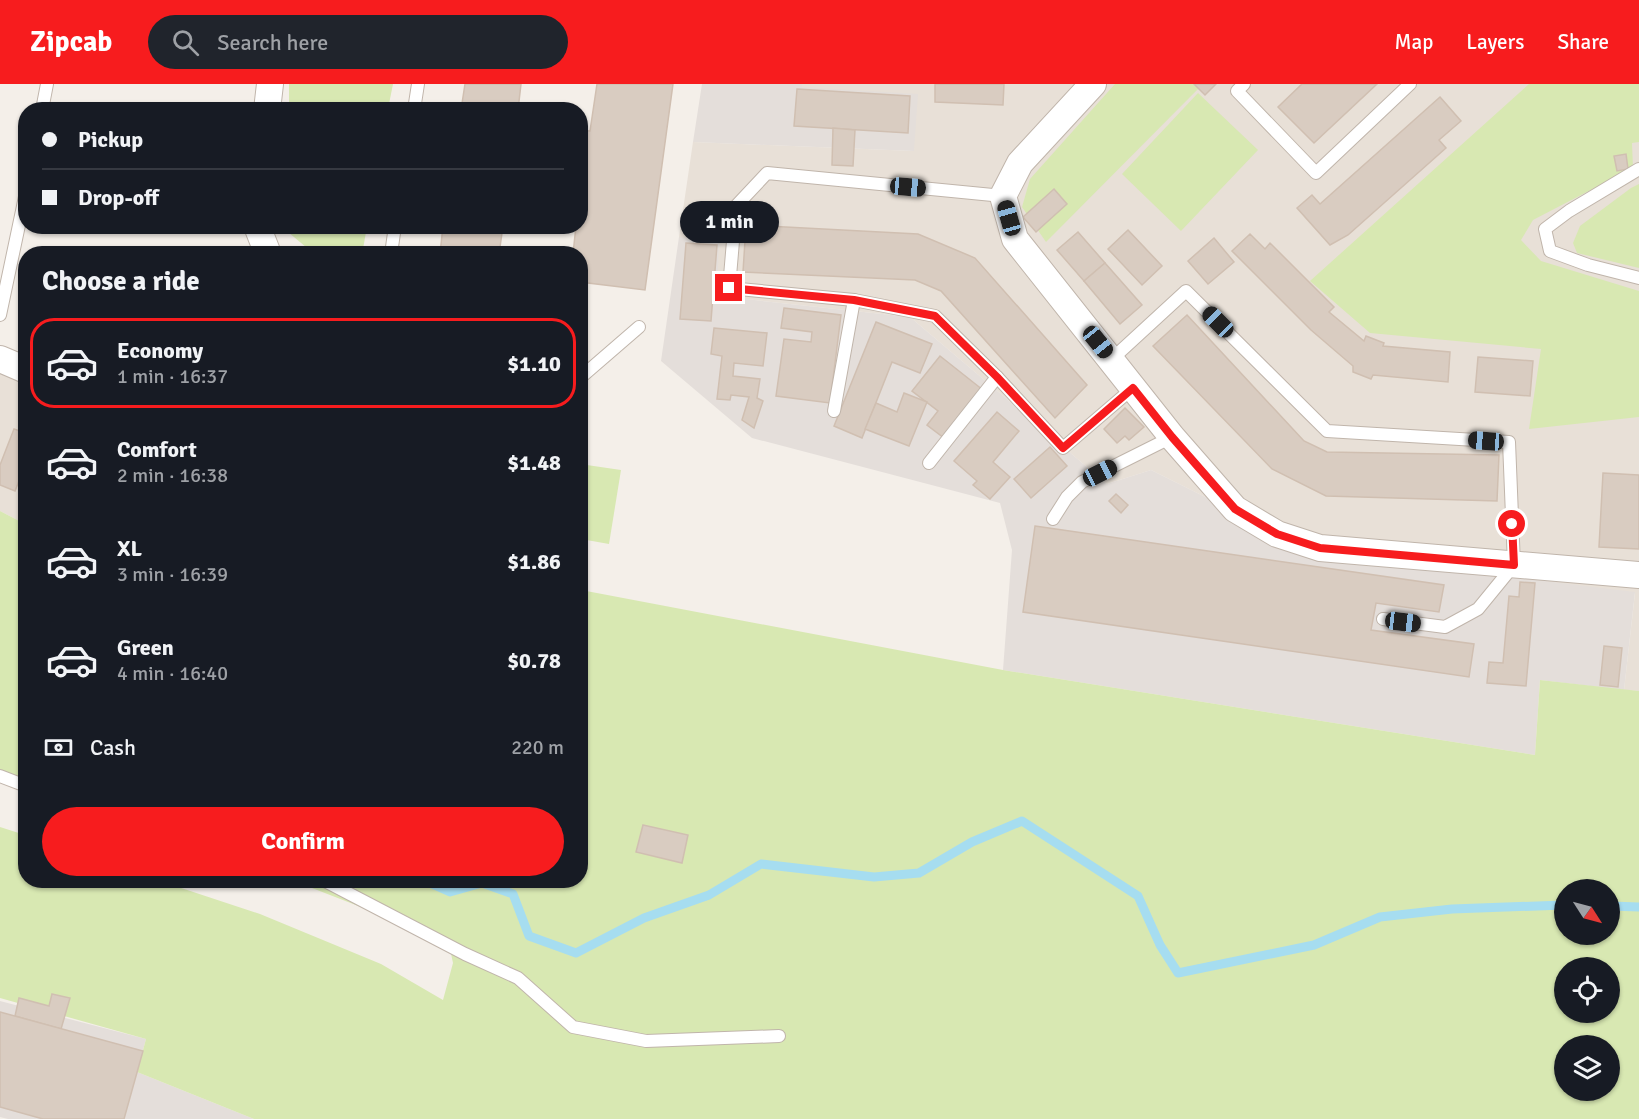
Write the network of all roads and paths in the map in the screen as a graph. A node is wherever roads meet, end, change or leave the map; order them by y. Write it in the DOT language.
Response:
graph roads {
  1 [pos="47,84"];
  2 [pos="270,84"];
  3 [pos="418,84"];
  4 [pos="1093,84"];
  5 [pos="1244,84"];
  6 [pos="1410,84"];
  7 [pos="44,102"];
  8 [pos="268,102"];
  9 [pos="415,102"];
  10 [pos="1639,169"];
  11 [pos="1003,196"];
  12 [pos="18,230"];
  13 [pos="1639,278"];
  14 [pos="854,300"];
  15 [pos="0,315"];
  16 [pos="639,327"];
  17 [pos="0,359"];
  18 [pos="1112,359"];
  19 [pos="18,367"];
  20 [pos="588,371"];
  21 [pos="997,377"];
  22 [pos="1133,388"];
  23 [pos="834,411"];
  24 [pos="1172,437"];
  25 [pos="929,463"];
  26 [pos="1053,519"];
  27 [pos="1514,565"];
  28 [pos="1639,575"];
  29 [pos="1383,619"];
  30 [pos="0,776"];
  31 [pos="18,783"];
  32 [pos="338,888"];
  33 [pos="779,1036"];
  1 -- 7 [label="lane"];
  2 -- 8 [label="street"];
  3 -- 9 [label="lane"];
  4 -- 11 [label="street"];
  5 -- 6 [label="lane"];
  10 -- 13 [label="lane"];
  11 -- 14 [label="lane"];
  11 -- 18 [label="street"];
  12 -- 15 [label="lane"];
  14 -- 21 [label="lane"];
  14 -- 23 [label="lane"];
  16 -- 20 [label="lane"];
  17 -- 19 [label="street"];
  18 -- 22 [label="street"];
  18 -- 27 [label="lane"];
  21 -- 22 [label="lane"];
  21 -- 25 [label="lane"];
  22 -- 24 [label="street"];
  24 -- 26 [label="lane"];
  24 -- 27 [label="street"];
  27 -- 28 [label="street"];
  27 -- 29 [label="lane"];
  30 -- 31 [label="lane"];
  32 -- 33 [label="lane"];
}
